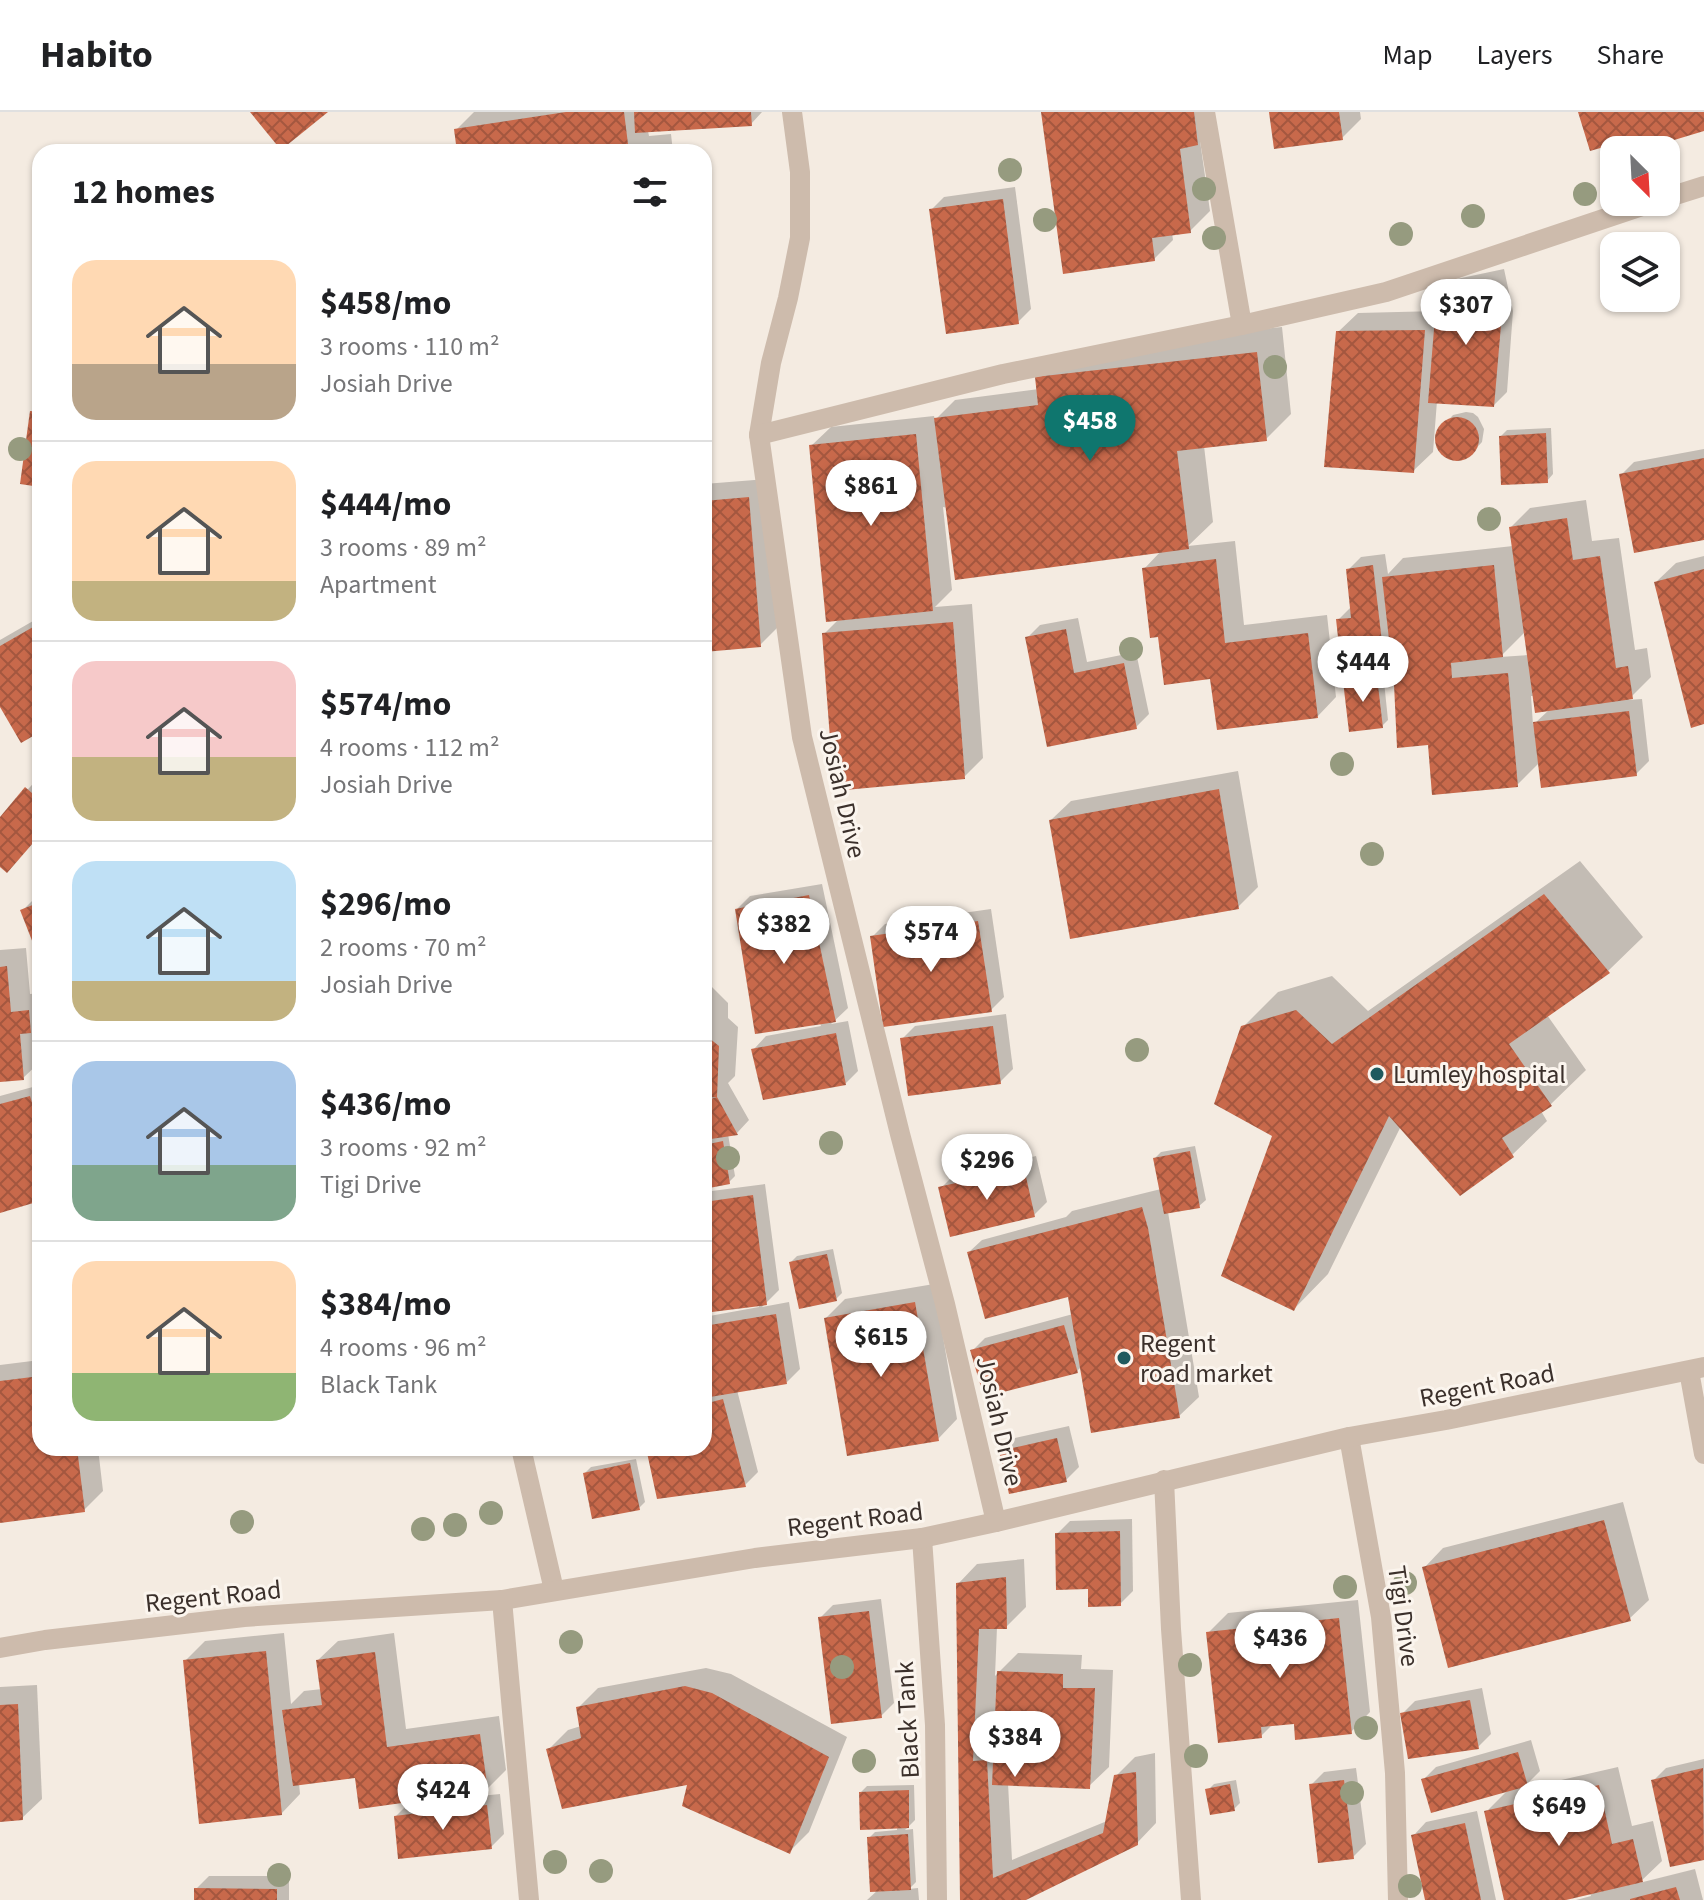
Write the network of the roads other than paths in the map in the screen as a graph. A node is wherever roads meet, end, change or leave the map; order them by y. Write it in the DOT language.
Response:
graph roads {
  1 [pos="792,112"];
  2 [pos="1205,112"];
  3 [pos="1704,186"];
  4 [pos="1680,194"];
  5 [pos="1612,216"];
  6 [pos="1242,325"];
  7 [pos="759,435"];
  8 [pos="1697,1369"];
  9 [pos="1349,1437"];
  10 [pos="1704,1454"];
  11 [pos="523,1456"];
  12 [pos="1164,1480"];
  13 [pos="996,1522"];
  14 [pos="922,1538"];
  15 [pos="554,1590"];
  16 [pos="502,1600"];
  17 [pos="0,1648"];
  18 [pos="529,1900"];
  19 [pos="937,1900"];
  20 [pos="1191,1900"];
  21 [pos="1398,1900"];
  1 -- 7 [label="street, Josiah Drive"];
  2 -- 6 [label="street"];
  3 -- 4 [label="street"];
  5 -- 6 [label="street"];
  6 -- 7 [label="street"];
  7 -- 13 [label="street, Josiah Drive"];
  8 -- 9 [label="street, Regent Road"];
  8 -- 10 [label="street"];
  9 -- 12 [label="street, Regent Road"];
  9 -- 21 [label="street, Tigi Drive"];
  11 -- 15 [label="street"];
  12 -- 13 [label="street, Regent Road"];
  12 -- 20 [label="street"];
  13 -- 14 [label="street, Regent Road"];
  14 -- 15 [label="street, Regent Road"];
  14 -- 19 [label="street, Black Tank"];
  15 -- 16 [label="street, Regent Road"];
  16 -- 17 [label="street, Regent Road"];
  16 -- 18 [label="street"];
}
